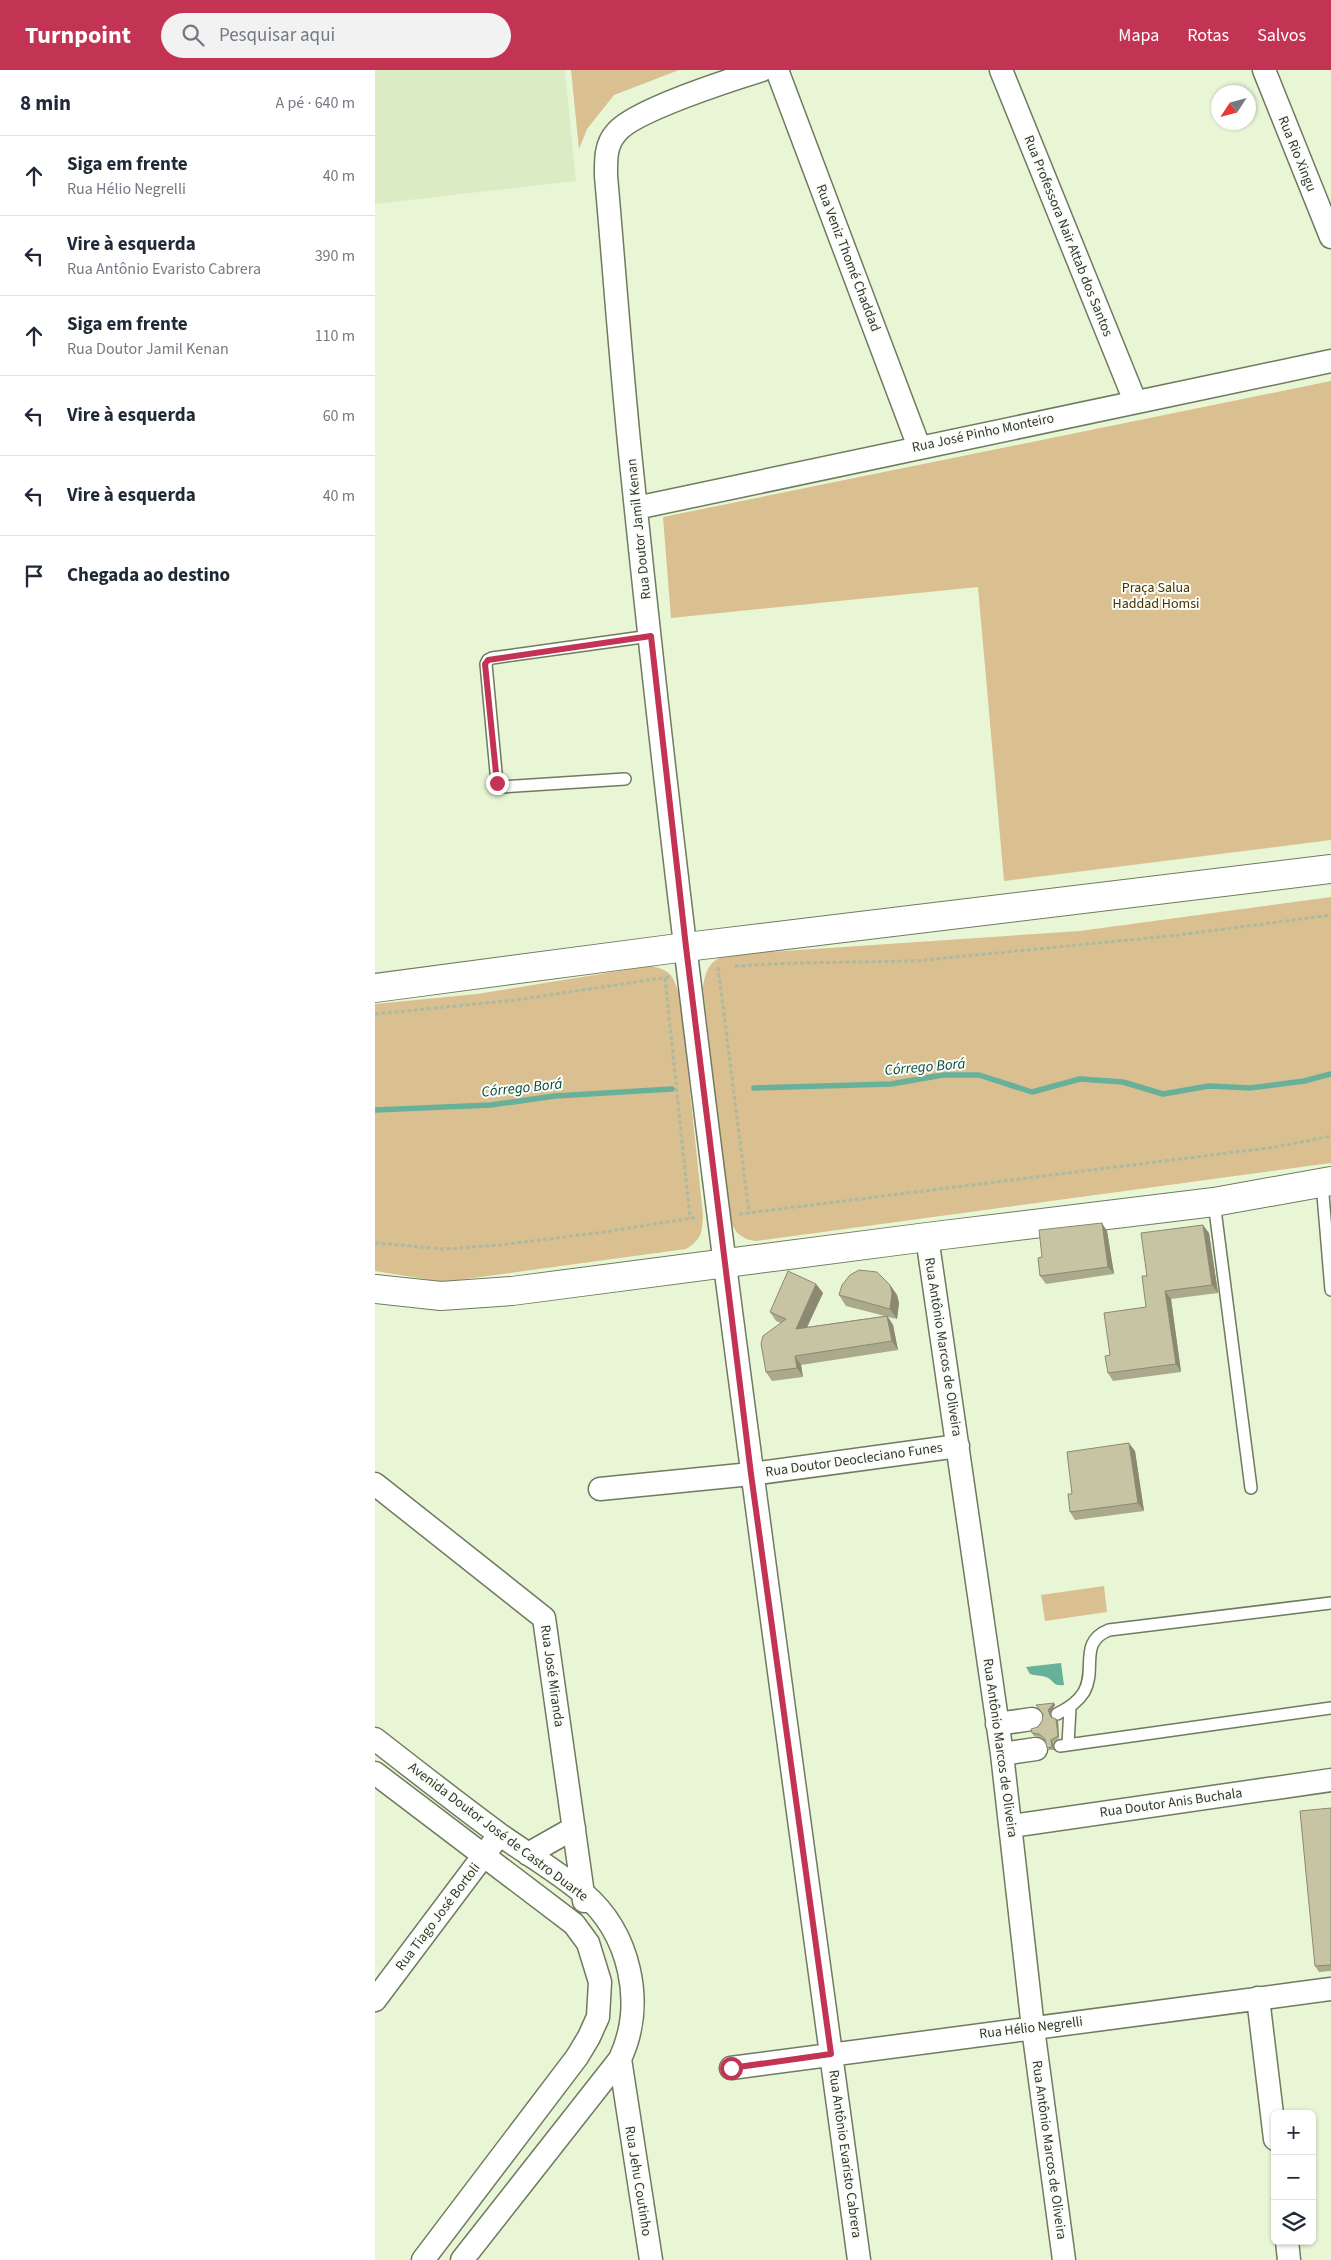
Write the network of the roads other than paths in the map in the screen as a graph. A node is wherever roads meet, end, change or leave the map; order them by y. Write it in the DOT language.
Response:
graph roads {
  1 [pos="762,70"];
  2 [pos="777,70"];
  3 [pos="1001,70"];
  4 [pos="1264,70"];
  5 [pos="717,77"];
  6 [pos="1331,237"];
  7 [pos="1331,360"];
  8 [pos="1135,401"];
  9 [pos="919,447"];
  10 [pos="636,508"];
  11 [pos="651,636"];
  12 [pos="625,780"];
  13 [pos="1331,869"];
  14 [pos="688,960"];
  15 [pos="375,988"];
  16 [pos="1326,1182"];
  17 [pos="1213,1202"];
  18 [pos="927,1237"];
  19 [pos="725,1264"];
  20 [pos="375,1289"];
  21 [pos="1331,1290"];
  22 [pos="959,1446"];
  23 [pos="751,1474"];
  24 [pos="375,1484"];
  25 [pos="1251,1488"];
  26 [pos="600,1489"];
  27 [pos="1331,1603"];
  28 [pos="1070,1708"];
  29 [pos="1331,1708"];
  30 [pos="1057,1714"];
  31 [pos="1031,1719"];
  32 [pos="997,1724"];
  33 [pos="375,1739"];
  34 [pos="1036,1749"];
  35 [pos="1001,1754"];
  36 [pos="375,1773"];
  37 [pos="1331,1780"];
  38 [pos="1011,1826"];
  39 [pos="574,1828"];
  40 [pos="500,1834"];
  41 [pos="528,1854"];
  42 [pos="484,1856"];
  43 [pos="583,1894"];
  44 [pos="588,1944"];
  45 [pos="1331,1989"];
  46 [pos="1258,1998"];
  47 [pos="375,2000"];
  48 [pos="1033,2028"];
  49 [pos="831,2054"];
  50 [pos="577,2057"];
  51 [pos="620,2059"];
  52 [pos="731,2068"];
  53 [pos="605,2081"];
  54 [pos="625,2101"];
  55 [pos="1272,2110"];
  56 [pos="1287,2245"];
  57 [pos="423,2260"];
  58 [pos="462,2260"];
  59 [pos="651,2260"];
  60 [pos="859,2260"];
  61 [pos="1064,2260"];
  62 [pos="1289,2260"];
  1 -- 5 [label="street, Rua Doutor Jamil Kenan"];
  2 -- 9 [label="street, Rua Veniz Thomé Chaddad"];
  3 -- 8 [label="street, Rua Professora Nair Attab dos Santos"];
  4 -- 6 [label="street, Rua Rio Xingu"];
  5 -- 10 [label="street, Rua Doutor Jamil Kenan"];
  7 -- 8 [label="street, Rua José Pinho Monteiro"];
  8 -- 9 [label="street, Rua José Pinho Monteiro"];
  9 -- 10 [label="street, Rua José Pinho Monteiro"];
  10 -- 11 [label="street, Rua Doutor Jamil Kenan"];
  11 -- 12 [label="lane"];
  11 -- 14 [label="street, Rua Doutor Jamil Kenan"];
  13 -- 14 [label="main road"];
  14 -- 15 [label="main road"];
  14 -- 19 [label="street, Rua Antônio Evaristo Cabrera"];
  16 -- 17 [label="main road"];
  16 -- 21 [label="lane"];
  17 -- 18 [label="main road"];
  17 -- 25 [label="lane"];
  18 -- 19 [label="main road"];
  18 -- 22 [label="street, Rua Antônio Marcos de Oliveira"];
  19 -- 20 [label="main road"];
  19 -- 23 [label="street, Rua Antônio Evaristo Cabrera"];
  22 -- 23 [label="street, Rua Doutor Deocleciano Funes"];
  22 -- 32 [label="street, Rua Antônio Marcos de Oliveira"];
  23 -- 26 [label="street, Rua Doutor Deocleciano Funes"];
  23 -- 49 [label="street, Rua Antônio Evaristo Cabrera"];
  24 -- 39 [label="street, Rua José Miranda"];
  27 -- 28 [label="lane"];
  28 -- 29 [label="lane"];
  28 -- 30 [label="lane"];
  31 -- 32 [label="street"];
  32 -- 35 [label="street, Rua Antônio Marcos de Oliveira"];
  33 -- 40 [label="street, Avenida Doutor José de Castro Duarte"];
  34 -- 35 [label="street"];
  35 -- 38 [label="street, Rua Antônio Marcos de Oliveira"];
  36 -- 42 [label="street, Avenida Doutor José de Castro Duarte"];
  37 -- 38 [label="street, Rua Doutor Anis Buchala"];
  38 -- 48 [label="street, Rua Antônio Marcos de Oliveira"];
  39 -- 41 [label="street"];
  39 -- 43 [label="street, Rua José Miranda"];
  40 -- 41 [label="street, Avenida Doutor José de Castro Duarte"];
  40 -- 42 [label="street, Rua Tiago José Bortoli"];
  41 -- 43 [label="street, Avenida Doutor José de Castro Duarte"];
  42 -- 44 [label="street, Avenida Doutor José de Castro Duarte"];
  42 -- 47 [label="street, Rua Tiago José Bortoli"];
  43 -- 44 [label="street, Rua José Miranda"];
  43 -- 51 [label="street, Avenida Doutor José de Castro Duarte"];
  44 -- 50 [label="street, Avenida Doutor José de Castro Duarte"];
  45 -- 46 [label="street, Rua Hélio Negrelli"];
  46 -- 48 [label="street, Rua Hélio Negrelli"];
  46 -- 55 [label="street"];
  48 -- 49 [label="street, Rua Hélio Negrelli"];
  48 -- 61 [label="street, Rua Antônio Marcos de Oliveira"];
  49 -- 52 [label="street, Rua Hélio Negrelli"];
  49 -- 60 [label="street, Rua Antônio Evaristo Cabrera"];
  50 -- 53 [label="street"];
  50 -- 57 [label="street, Avenida Doutor José de Castro Duarte"];
  51 -- 53 [label="street, Avenida Doutor José de Castro Duarte"];
  51 -- 54 [label="street, Rua Jehu Coutinho"];
  53 -- 54 [label="street"];
  53 -- 58 [label="street, Avenida Doutor José de Castro Duarte"];
  54 -- 59 [label="street, Rua Jehu Coutinho"];
  56 -- 62 [label="street"];
}
